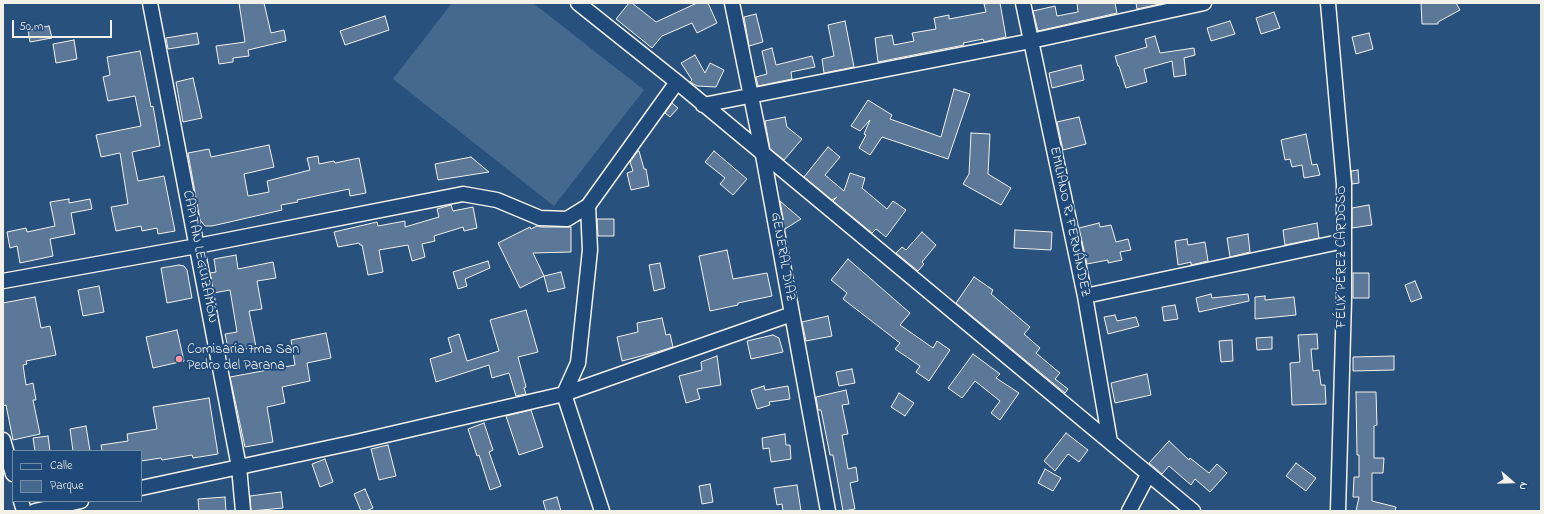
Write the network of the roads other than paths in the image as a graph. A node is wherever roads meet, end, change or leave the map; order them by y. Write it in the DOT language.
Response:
graph roads {
  1 [pos="150,3"];
  2 [pos="578,3"];
  3 [pos="732,3"];
  4 [pos="1023,3"];
  5 [pos="1204,3"];
  6 [pos="1328,3"];
  7 [pos="1031,41"];
  8 [pos="677,82"];
  9 [pos="750,95"];
  10 [pos="703,105"];
  11 [pos="763,155"];
  12 [pos="588,206"];
  13 [pos="1344,241"];
  14 [pos="197,246"];
  15 [pos="3,282"];
  16 [pos="1085,296"];
  17 [pos="792,314"];
  18 [pos="564,394"];
  19 [pos="3,440"];
  20 [pos="1110,442"];
  21 [pos="239,467"];
  22 [pos="12,471"];
  23 [pos="1148,475"];
  24 [pos="142,488"];
  25 [pos="76,502"];
  26 [pos="35,511"];
  27 [pos="243,511"];
  28 [pos="602,511"];
  29 [pos="828,511"];
  30 [pos="1129,511"];
  31 [pos="1193,511"];
  32 [pos="1338,511"];
  1 -- 14 [label="street, CAPITAN LEGUIZAMÓN"];
  2 -- 8 [label="street"];
  3 -- 9 [label="street, GENERAL DÍAZ"];
  4 -- 7 [label="street, EMILIANO R. FERNÁNDEZ"];
  5 -- 7 [label="street"];
  6 -- 13 [label="street, FÉLIX PÉREZ CARDOSO"];
  7 -- 9 [label="street"];
  7 -- 16 [label="street, EMILIANO R. FERNÁNDEZ"];
  8 -- 10 [label="street"];
  8 -- 12 [label="street"];
  9 -- 10 [label="street"];
  9 -- 11 [label="street, GENERAL DÍAZ"];
  10 -- 11 [label="street"];
  11 -- 17 [label="street, GENERAL DÍAZ"];
  11 -- 20 [label="street"];
  12 -- 14 [label="street"];
  12 -- 18 [label="street"];
  13 -- 16 [label="street"];
  13 -- 32 [label="street, FÉLIX PÉREZ CARDOSO"];
  14 -- 15 [label="street"];
  14 -- 21 [label="street, CAPITAN LEGUIZAMÓN"];
  16 -- 20 [label="street, EMILIANO R. FERNÁNDEZ"];
  17 -- 18 [label="street"];
  17 -- 29 [label="street, GENERAL DÍAZ"];
  18 -- 21 [label="street"];
  18 -- 28 [label="street"];
  19 -- 22 [label="street"];
  20 -- 23 [label="street"];
  21 -- 24 [label="street"];
  21 -- 27 [label="street, CAPITAN LEGUIZAMÓN"];
  23 -- 30 [label="street"];
  23 -- 31 [label="street"];
  25 -- 26 [label="street"];
}
